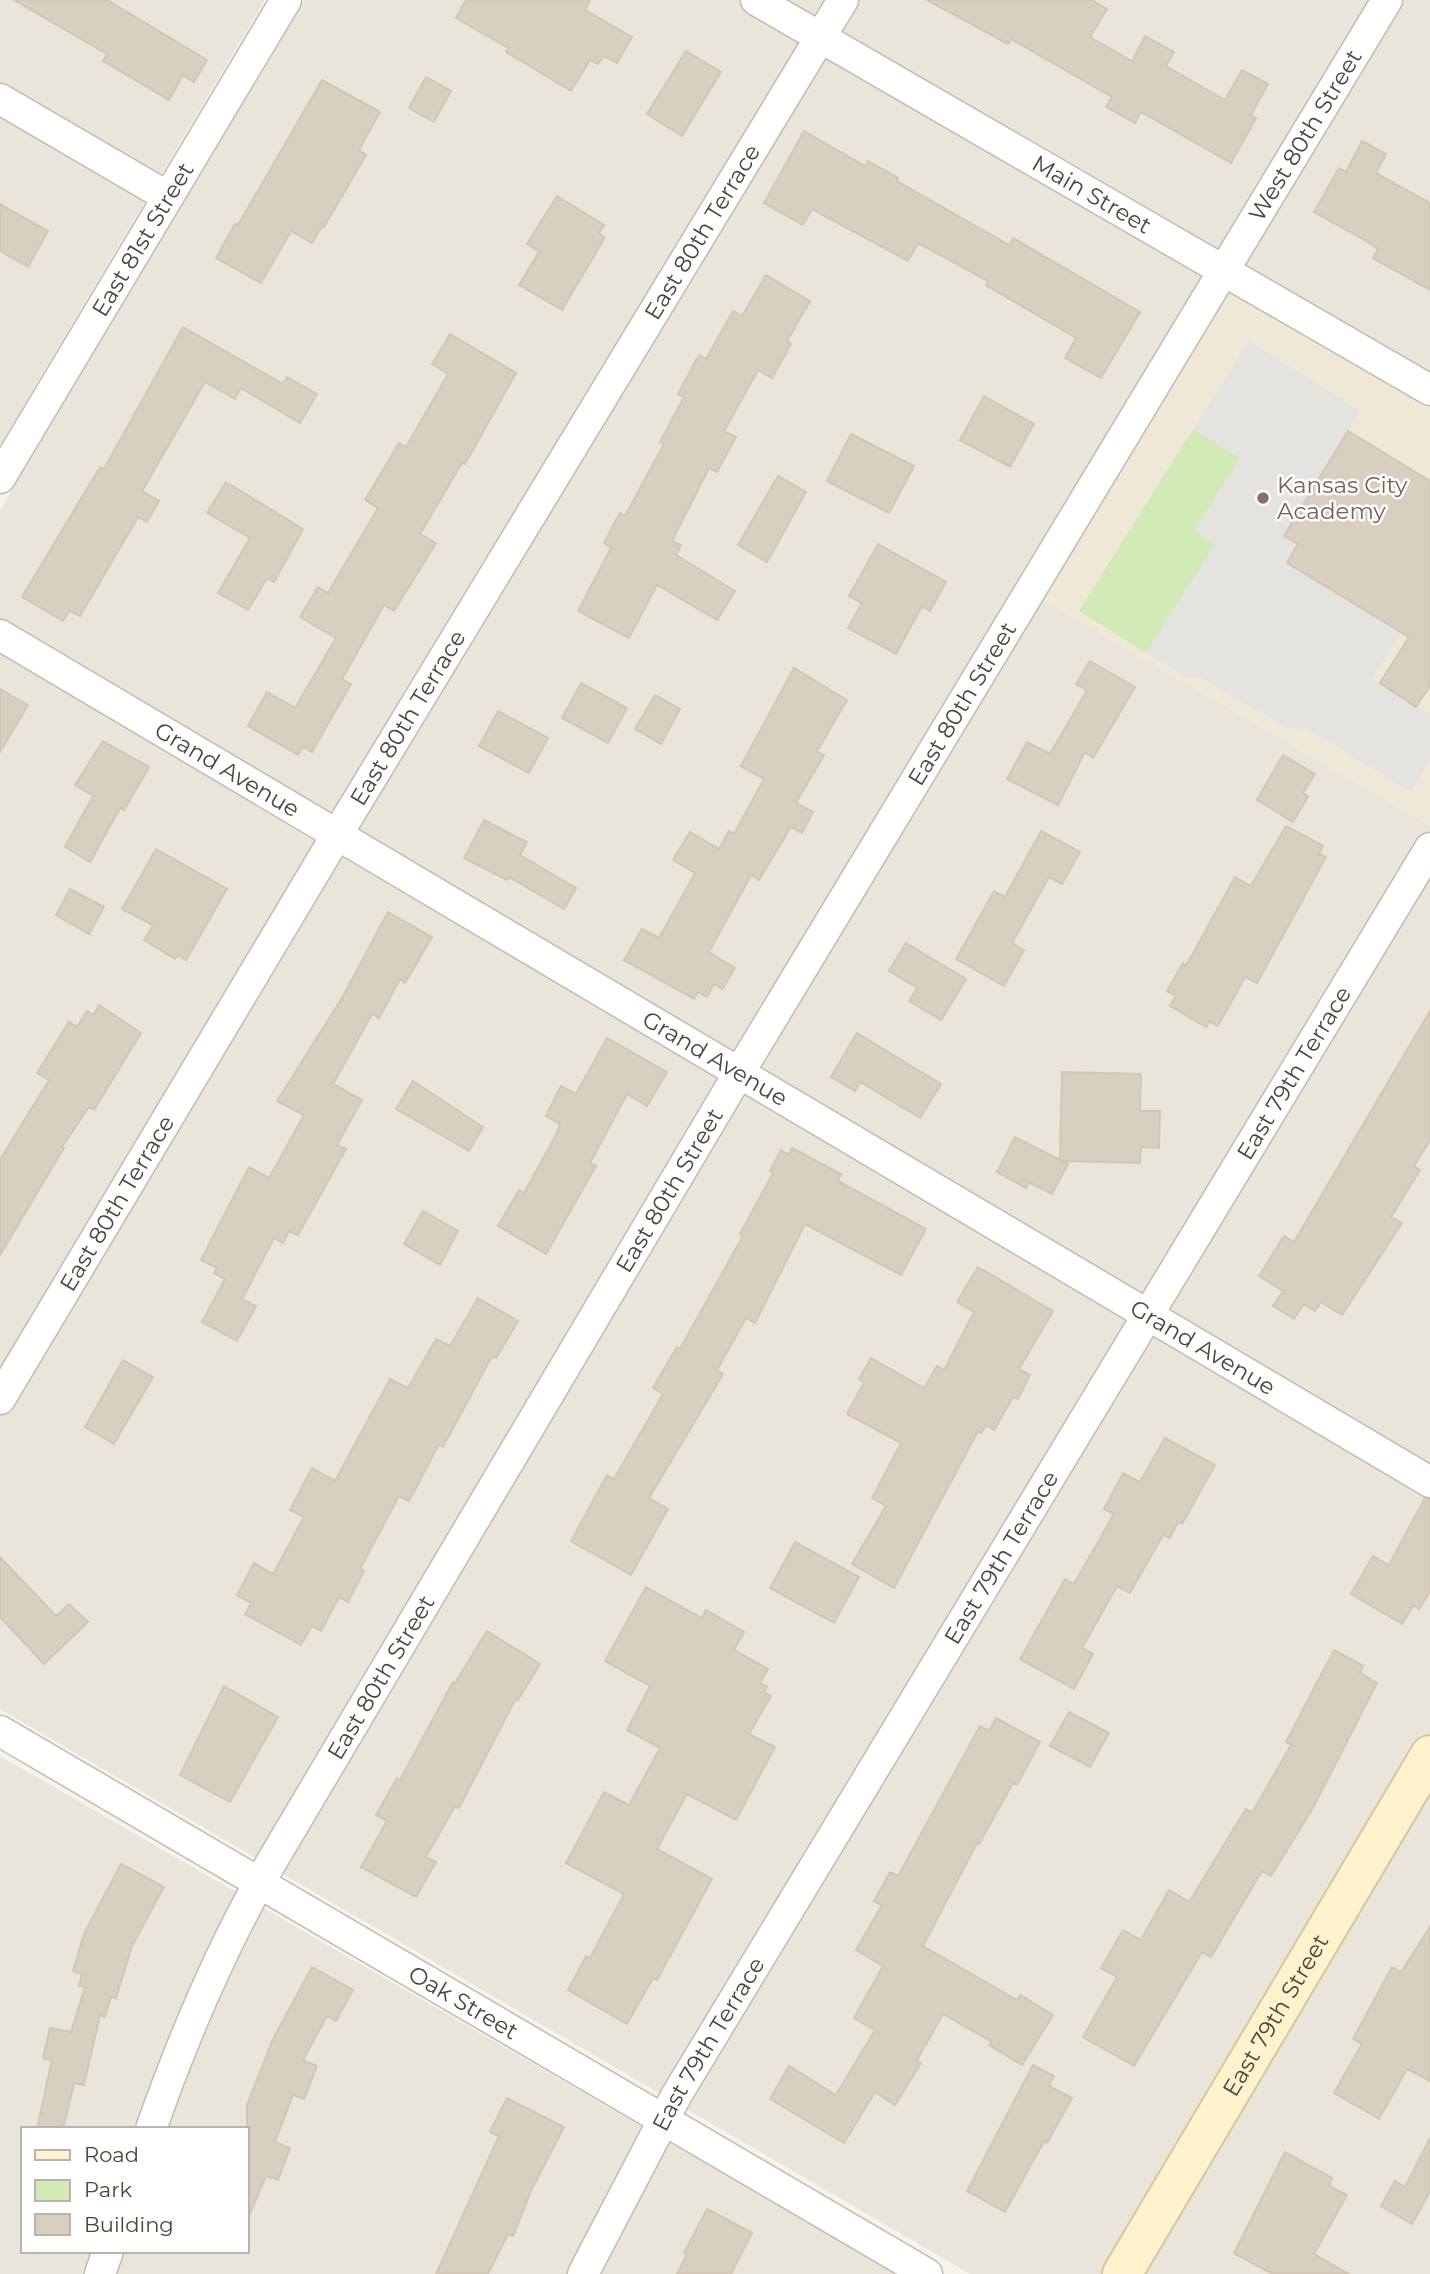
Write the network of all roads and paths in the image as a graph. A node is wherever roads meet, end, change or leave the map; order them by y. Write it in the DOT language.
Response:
graph roads {
  1 [pos="286,0"];
  2 [pos="756,0"];
  3 [pos="843,0"];
  4 [pos="1387,0"];
  5 [pos="821,38"];
  6 [pos="0,99"];
  7 [pos="168,197"];
  8 [pos="1223,270"];
  9 [pos="1430,390"];
  10 [pos="0,478"];
  11 [pos="0,635"];
  12 [pos="338,833"];
  13 [pos="1430,848"];
  14 [pos="739,1073"];
  15 [pos="1146,1315"];
  16 [pos="0,1399"];
  17 [pos="1430,1482"];
  18 [pos="0,1731"];
  19 [pos="1430,1755"];
  20 [pos="259,1883"];
  21 [pos="663,2119"];
  22 [pos="152,2127"];
  23 [pos="107,2253"];
  24 [pos="100,2274"];
  25 [pos="583,2274"];
  26 [pos="927,2274"];
  27 [pos="1122,2274"];
  1 -- 7 [label="street, East 81st Street"];
  2 -- 5 [label="street, Main Street"];
  3 -- 5 [label="street, East 80th Terrace"];
  4 -- 8 [label="street, West 80th Street"];
  5 -- 8 [label="street, Main Street"];
  5 -- 12 [label="street, East 80th Terrace"];
  6 -- 7 [label="street"];
  7 -- 10 [label="street, East 81st Street"];
  8 -- 9 [label="street, Main Street"];
  8 -- 14 [label="street, East 80th Street"];
  11 -- 12 [label="street, Grand Avenue"];
  12 -- 14 [label="street, Grand Avenue"];
  12 -- 16 [label="street, East 80th Terrace"];
  13 -- 15 [label="street, East 79th Terrace"];
  14 -- 15 [label="street, Grand Avenue"];
  14 -- 20 [label="street, East 80th Street"];
  15 -- 17 [label="street, Grand Avenue"];
  15 -- 21 [label="street, East 79th Terrace"];
  18 -- 20 [label="street, Oak Street"];
  19 -- 27 [label="street, East 79th Street"];
  20 -- 21 [label="street, Oak Street"];
  20 -- 22 [label="street, East 80th Street"];
  21 -- 25 [label="street, East 79th Terrace"];
  21 -- 26 [label="street, Oak Street"];
  23 -- 24 [label="street"];
}
